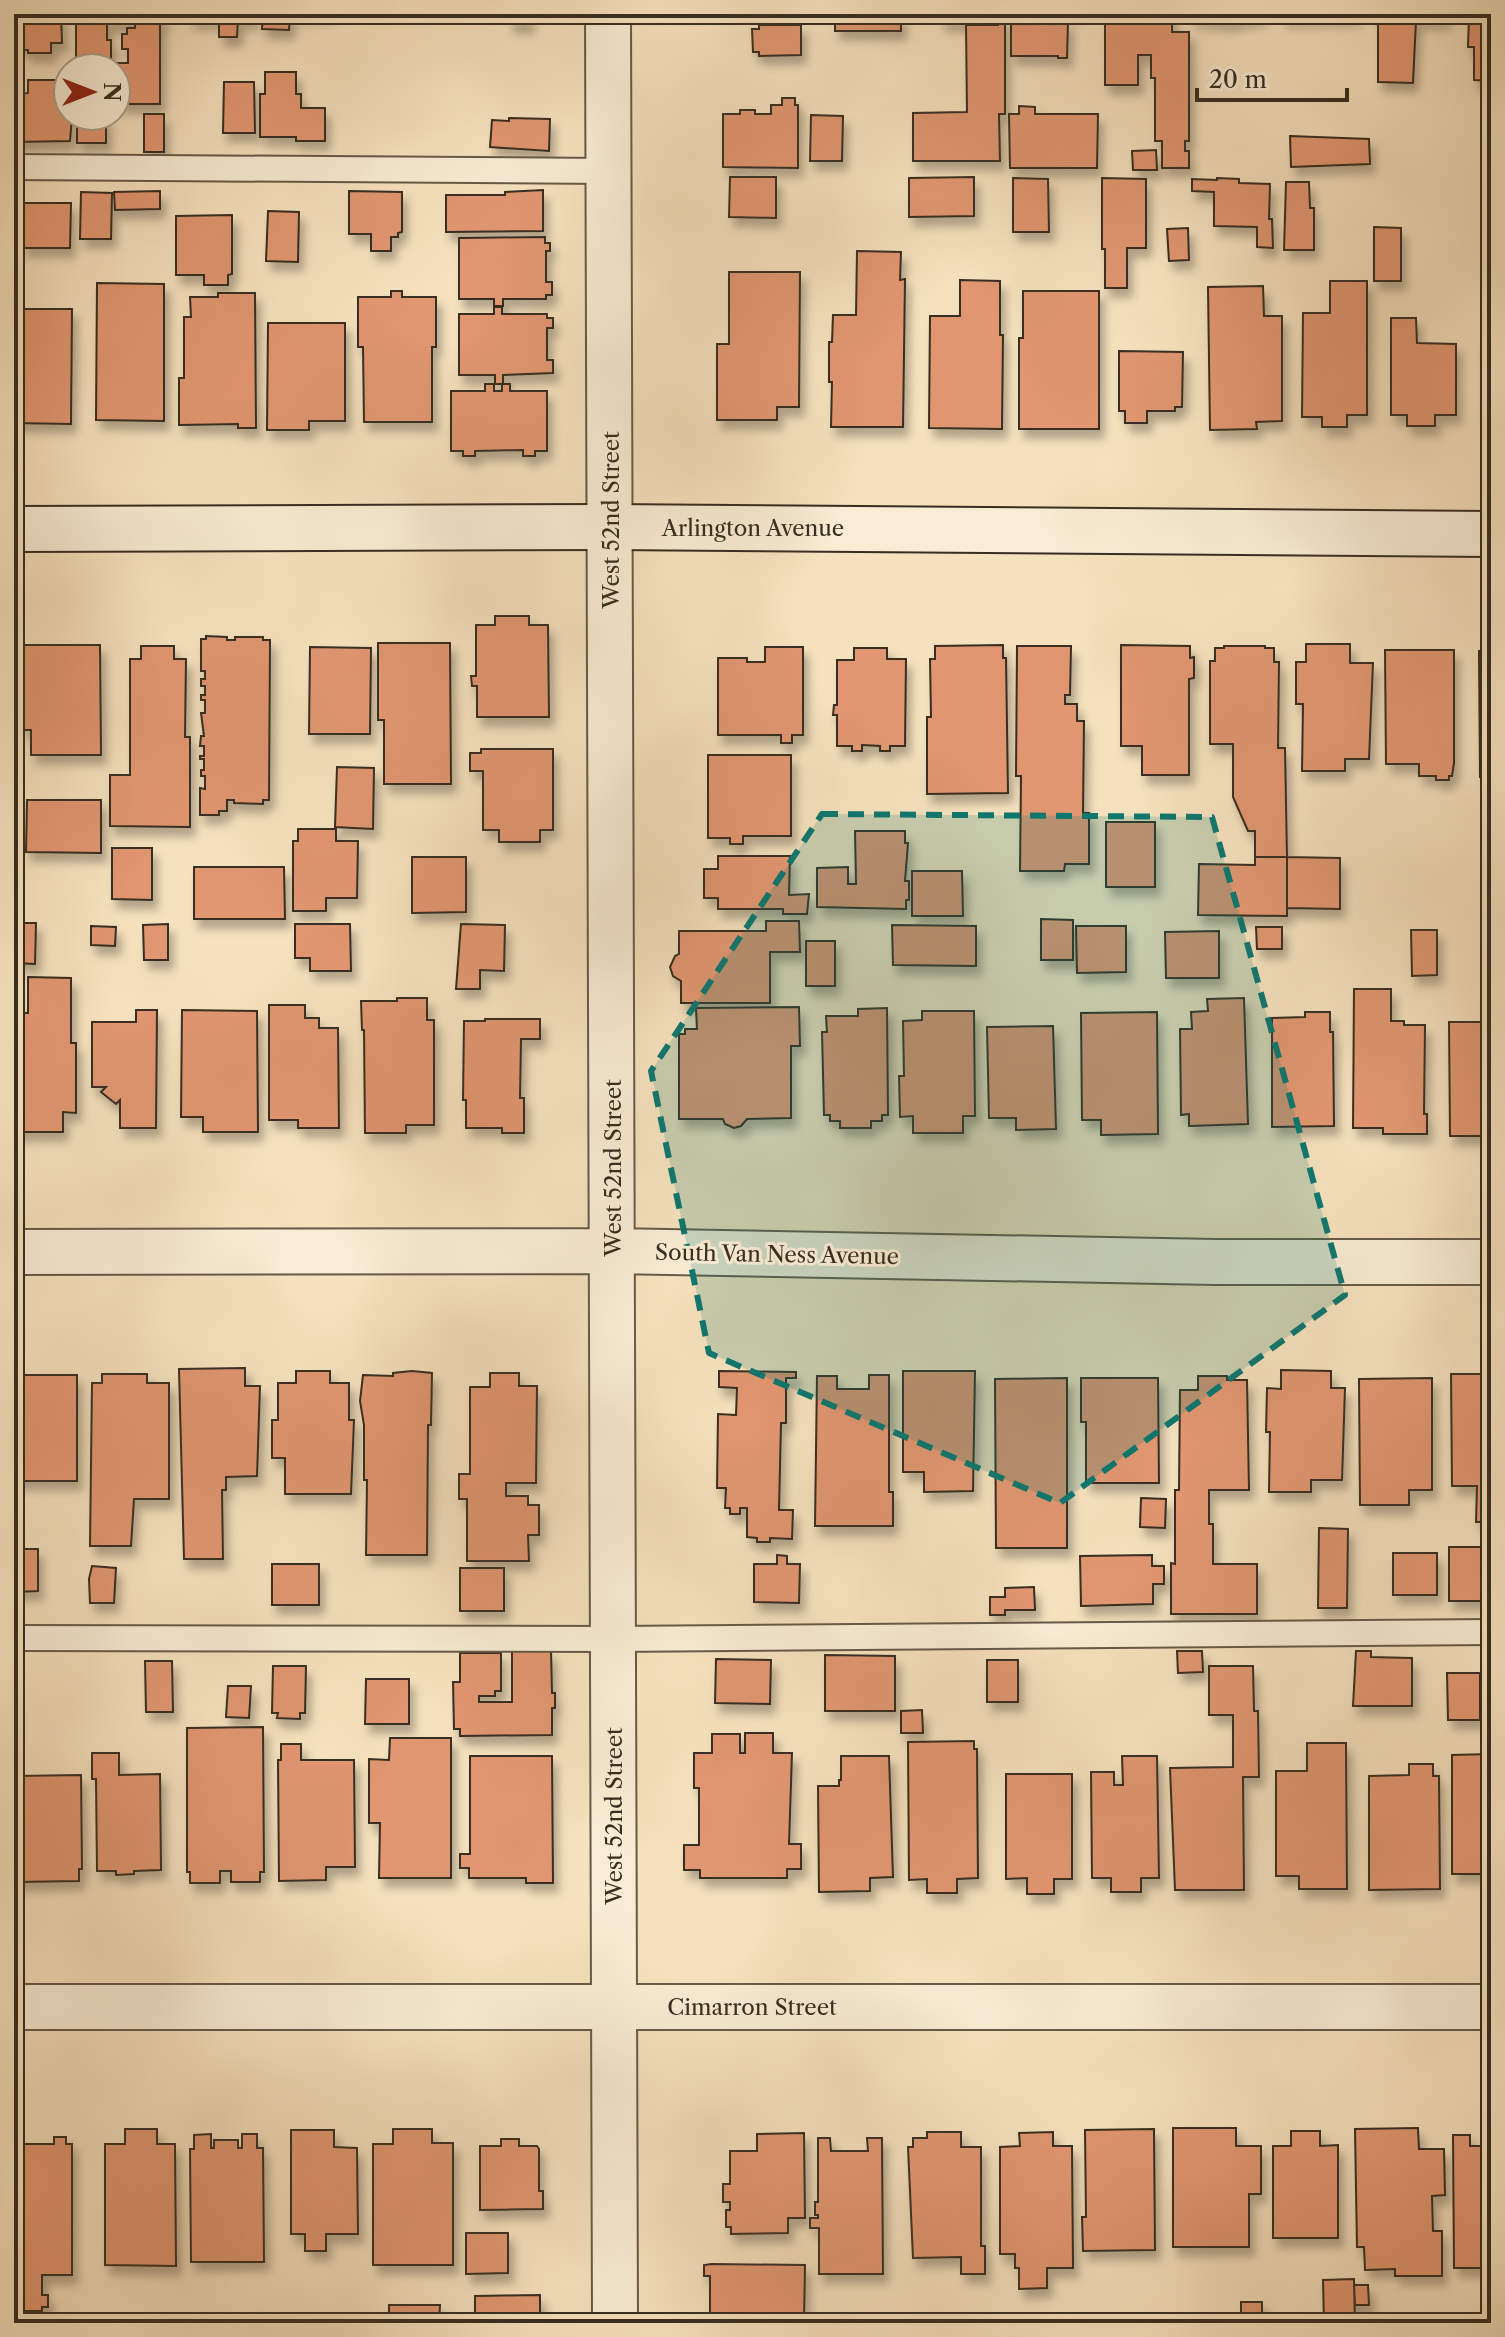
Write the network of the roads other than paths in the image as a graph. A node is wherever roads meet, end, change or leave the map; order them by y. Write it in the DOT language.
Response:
graph roads {
  1 [pos="608,14"];
  2 [pos="14,167"];
  3 [pos="609,171"];
  4 [pos="611,527"];
  5 [pos="14,529"];
  6 [pos="1491,534"];
  7 [pos="613,1251"];
  8 [pos="14,1252"];
  9 [pos="1491,1262"];
  10 [pos="1491,1632"];
  11 [pos="14,1638"];
  12 [pos="614,1639"];
  13 [pos="14,2007"];
  14 [pos="615,2007"];
  15 [pos="1491,2007"];
  16 [pos="615,2323"];
  1 -- 3 [label="street, West 52nd Street"];
  2 -- 3 [label="lane"];
  3 -- 4 [label="street, West 52nd Street"];
  4 -- 5 [label="street, Arlington Avenue"];
  4 -- 6 [label="street, Arlington Avenue"];
  4 -- 7 [label="street, West 52nd Street"];
  7 -- 8 [label="street, South Van Ness Avenue"];
  7 -- 9 [label="street, South Van Ness Avenue"];
  7 -- 12 [label="street, West 52nd Street"];
  10 -- 12 [label="lane"];
  11 -- 12 [label="lane"];
  12 -- 14 [label="street, West 52nd Street"];
  13 -- 14 [label="street, Cimarron Street"];
  14 -- 15 [label="street, Cimarron Street"];
  14 -- 16 [label="street, West 52nd Street"];
}
